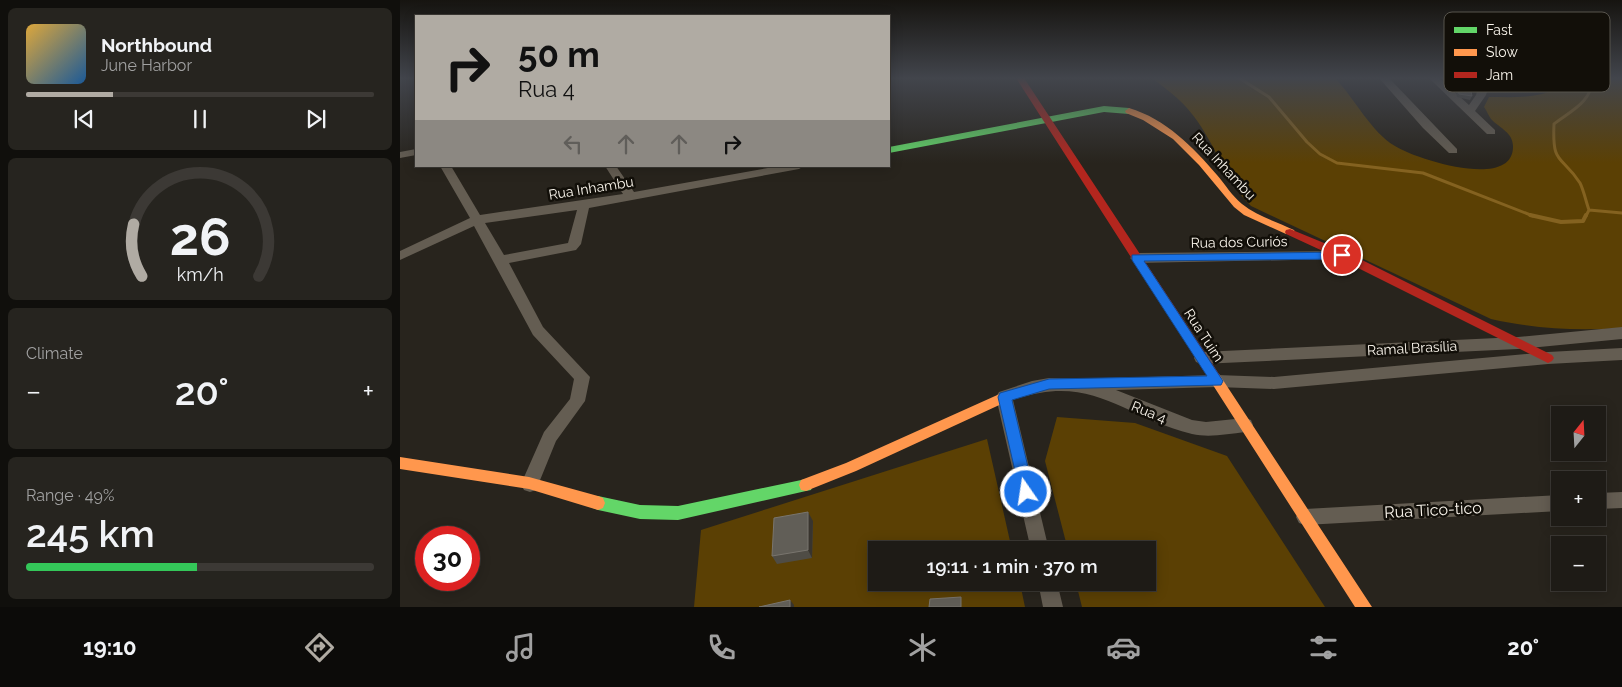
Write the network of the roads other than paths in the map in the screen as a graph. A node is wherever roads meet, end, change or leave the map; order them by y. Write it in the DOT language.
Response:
graph roads {
  1 [pos="1039,106"];
  2 [pos="1409,106"];
  3 [pos="1465,106"];
  4 [pos="1473,106"];
  5 [pos="1470,111"];
  6 [pos="1049,121"];
  7 [pos="1491,132"];
  8 [pos="890,150"];
  9 [pos="1453,151"];
  10 [pos="415,152"];
  11 [pos="400,155"];
  12 [pos="446,167"];
  13 [pos="611,167"];
  14 [pos="794,167"];
  15 [pos="631,197"];
  16 [pos="584,206"];
  17 [pos="476,220"];
  18 [pos="1342,255"];
  19 [pos="400,256"];
  20 [pos="1136,258"];
  21 [pos="501,260"];
  22 [pos="1622,333"];
  23 [pos="1518,343"];
  24 [pos="1622,354"];
  25 [pos="1201,358"];
  26 [pos="1548,358"];
  27 [pos="1217,381"];
  28 [pos="1078,385"];
  29 [pos="1004,397"];
  30 [pos="1245,425"];
  31 [pos="400,464"];
  32 [pos="530,484"];
  33 [pos="1622,500"];
  34 [pos="1606,501"];
  35 [pos="1551,503"];
  36 [pos="1305,517"];
  37 [pos="1038,541"];
  38 [pos="1049,591"];
  39 [pos="1053,607"];
  40 [pos="1364,607"];
  1 -- 6 [label="street, Rua Tuim"];
  2 -- 9 [label="street"];
  3 -- 5 [label="street"];
  4 -- 5 [label="street"];
  5 -- 7 [label="street"];
  6 -- 8 [label="street, Rua Inhambu"];
  6 -- 18 [label="street, Rua Inhambu"];
  6 -- 20 [label="street, Rua Tuim"];
  10 -- 11 [label="street"];
  12 -- 17 [label="street"];
  13 -- 15 [label="street"];
  14 -- 15 [label="street, Rua Inhambu"];
  15 -- 16 [label="street, Rua Inhambu"];
  16 -- 17 [label="street, Rua Inhambu"];
  16 -- 21 [label="street"];
  17 -- 19 [label="street"];
  17 -- 21 [label="street"];
  18 -- 20 [label="street, Rua dos Curiós"];
  18 -- 23 [label="street, Rua Inhambu"];
  20 -- 25 [label="street, Rua Tuim"];
  21 -- 32 [label="street"];
  22 -- 23 [label="street, Ramal Brasília"];
  23 -- 25 [label="street, Ramal Brasília"];
  23 -- 26 [label="street, Rua Inhambu"];
  24 -- 26 [label="street, Ramal Brasília"];
  25 -- 27 [label="street, Rua Tuim"];
  26 -- 27 [label="street, Ramal Brasília"];
  27 -- 28 [label="street, Ramal Brasília"];
  27 -- 30 [label="street, Rua Tuim"];
  28 -- 29 [label="street, Rua 4"];
  28 -- 30 [label="street, Rua 4"];
  29 -- 32 [label="street"];
  29 -- 37 [label="street"];
  30 -- 36 [label="street, Rua Tuim"];
  31 -- 32 [label="street"];
  33 -- 34 [label="street"];
  35 -- 36 [label="street, Rua Tico-tico"];
  36 -- 40 [label="street, Rua Tuim"];
  38 -- 39 [label="street"];
}
